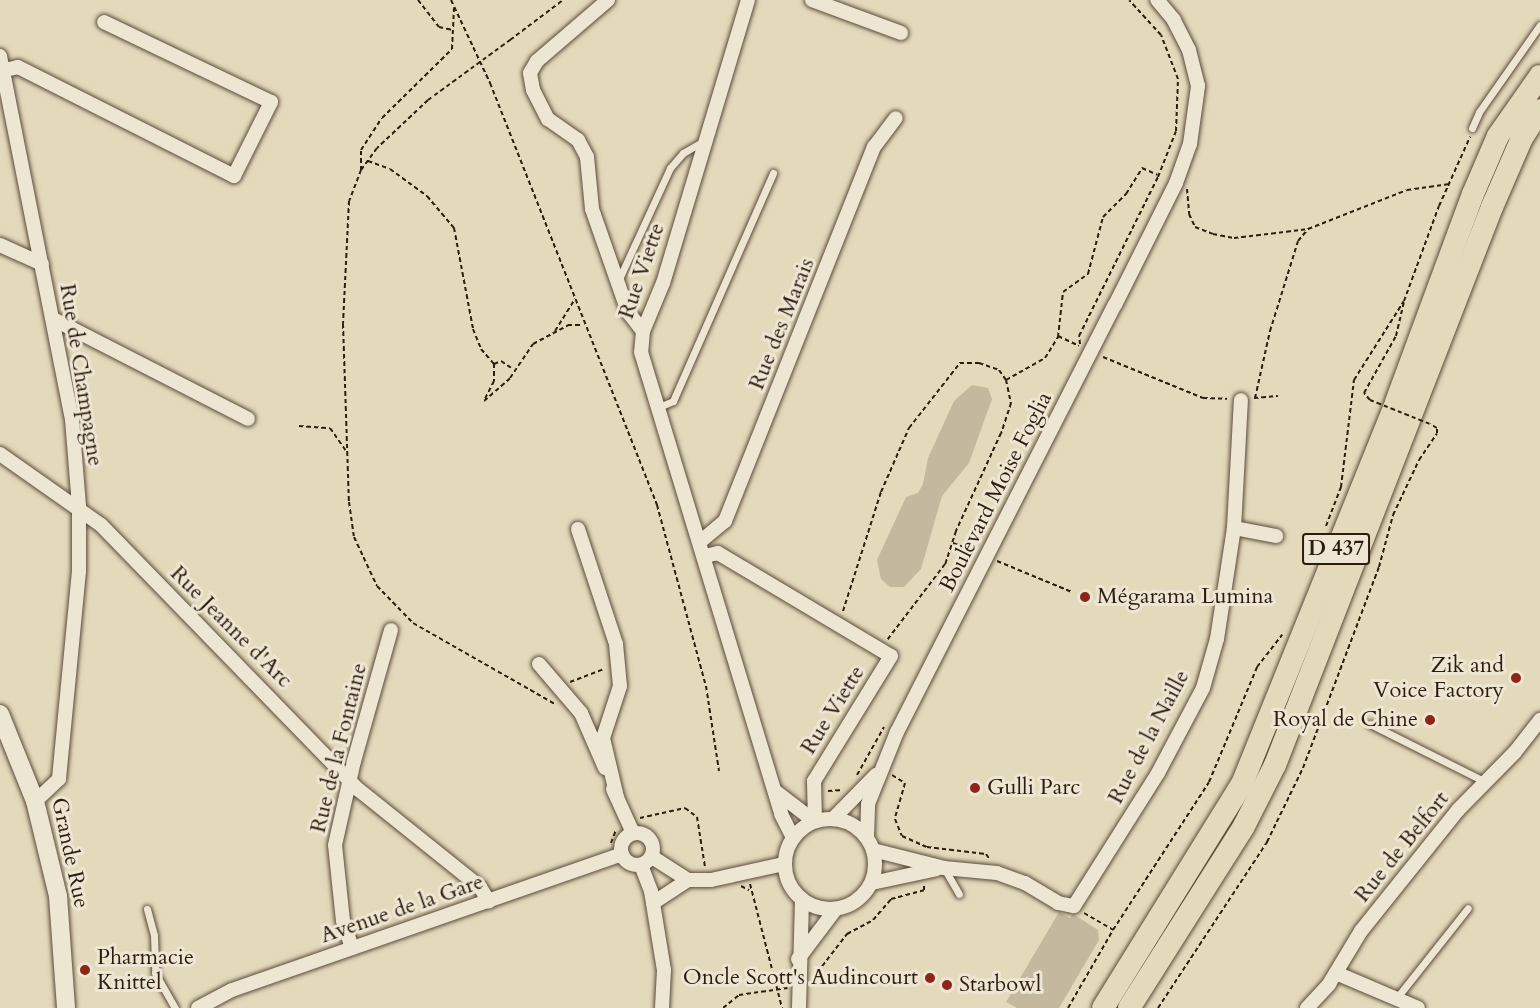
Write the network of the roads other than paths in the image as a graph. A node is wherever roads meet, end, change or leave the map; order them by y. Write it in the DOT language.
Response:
graph roads {
  1 [pos="608,0"];
  2 [pos="748,0"];
  3 [pos="812,0"];
  4 [pos="1157,0"];
  5 [pos="104,22"];
  6 [pos="1540,25"];
  7 [pos="901,33"];
  8 [pos="0,56"];
  9 [pos="5,70"];
  10 [pos="1540,76"];
  11 [pos="1540,110"];
  12 [pos="896,118"];
  13 [pos="1472,128"];
  14 [pos="704,141"];
  15 [pos="773,172"];
  16 [pos="0,245"];
  17 [pos="42,264"];
  18 [pos="619,279"];
  19 [pos="53,319"];
  20 [pos="643,331"];
  21 [pos="1248,399"];
  22 [pos="659,407"];
  23 [pos="248,418"];
  24 [pos="0,454"];
  25 [pos="79,506"];
  26 [pos="1234,528"];
  27 [pos="578,529"];
  28 [pos="1276,536"];
  29 [pos="701,541"];
  30 [pos="705,556"];
  31 [pos="391,630"];
  32 [pos="539,664"];
  33 [pos="0,714"];
  34 [pos="1540,720"];
  35 [pos="1370,724"];
  36 [pos="881,769"];
  37 [pos="351,779"];
  38 [pos="1486,782"];
  39 [pos="774,790"];
  40 [pos="617,797"];
  41 [pos="35,801"];
  42 [pos="833,819"];
  43 [pos="814,821"];
  44 [pos="631,828"];
  45 [pos="867,837"];
  46 [pos="792,838"];
  47 [pos="873,850"];
  48 [pos="622,854"];
  49 [pos="646,861"];
  50 [pos="784,864"];
  51 [pos="924,867"];
  52 [pos="944,868"];
  53 [pos="688,880"];
  54 [pos="872,883"];
  55 [pos="960,894"];
  56 [pos="802,900"];
  57 [pos="489,902"];
  58 [pos="653,903"];
  59 [pos="1468,908"];
  60 [pos="147,909"];
  61 [pos="835,910"];
  62 [pos="352,948"];
  63 [pos="798,959"];
  64 [pos="1336,973"];
  65 [pos="1395,1000"];
  66 [pos="66,1008"];
  67 [pos="175,1008"];
  68 [pos="198,1008"];
  69 [pos="662,1008"];
  70 [pos="799,1008"];
  71 [pos="1103,1008"];
  72 [pos="1129,1008"];
  73 [pos="1307,1008"];
  74 [pos="1418,1008"];
  1 -- 18 [label="street"];
  2 -- 14 [label="street, Rue Viette"];
  3 -- 7 [label="street"];
  4 -- 36 [label="street, Boulevard Moise Foglia"];
  5 -- 9 [label="street"];
  6 -- 13 [label="lane"];
  8 -- 9 [label="street, Rue de Champagne"];
  9 -- 17 [label="street, Rue de Champagne"];
  10 -- 71 [label="main road, D 437"];
  11 -- 72 [label="main road, D 437"];
  12 -- 29 [label="street, Rue des Marais"];
  14 -- 18 [label="lane"];
  14 -- 20 [label="street, Rue Viette"];
  15 -- 22 [label="lane"];
  16 -- 17 [label="street"];
  17 -- 19 [label="street, Rue de Champagne"];
  18 -- 20 [label="street"];
  19 -- 23 [label="street"];
  19 -- 25 [label="street, Rue de Champagne"];
  20 -- 22 [label="street, Rue Viette"];
  21 -- 26 [label="street, Rue de la Naille"];
  22 -- 29 [label="street, Rue Viette"];
  24 -- 25 [label="street, Rue Jeanne d'Arc"];
  25 -- 37 [label="street, Rue Jeanne d'Arc"];
  25 -- 41 [label="street, Rue de Champagne"];
  26 -- 28 [label="street"];
  26 -- 52 [label="street, Rue de la Naille"];
  27 -- 40 [label="street"];
  29 -- 30 [label="street, Rue Viette"];
  30 -- 39 [label="street, Rue Viette"];
  30 -- 43 [label="street, Rue Viette"];
  31 -- 37 [label="street, Rue de la Fontaine"];
  32 -- 40 [label="street"];
  33 -- 41 [label="street, Grande Rue"];
  34 -- 38 [label="street, Rue de Belfort"];
  35 -- 38 [label="lane"];
  36 -- 42 [label="street, Boulevard Moise Foglia"];
  36 -- 45 [label="street, Boulevard Moise Foglia"];
  37 -- 57 [label="street, Rue Jeanne d'Arc"];
  37 -- 62 [label="street, Rue de la Fontaine"];
  38 -- 64 [label="street, Rue de Belfort"];
  39 -- 43 [label="street"];
  39 -- 46 [label="street, Rue Viette"];
  40 -- 44 [label="street"];
  41 -- 66 [label="street, Grande Rue"];
  42 -- 43 [label="street"];
  42 -- 45 [label="street"];
  43 -- 46 [label="street"];
  44 -- 48 [label="street"];
  44 -- 49 [label="street"];
  45 -- 47 [label="street"];
  46 -- 50 [label="street"];
  47 -- 51 [label="street"];
  47 -- 54 [label="street"];
  48 -- 49 [label="street"];
  48 -- 57 [label="street, Avenue de la Gare"];
  49 -- 53 [label="street"];
  49 -- 58 [label="street"];
  50 -- 53 [label="street"];
  50 -- 56 [label="street"];
  51 -- 52 [label="street"];
  51 -- 54 [label="street"];
  52 -- 55 [label="lane"];
  53 -- 58 [label="street"];
  54 -- 61 [label="street"];
  56 -- 61 [label="street"];
  56 -- 63 [label="street"];
  57 -- 62 [label="street, Avenue de la Gare"];
  58 -- 69 [label="street"];
  59 -- 65 [label="lane"];
  60 -- 67 [label="lane"];
  61 -- 63 [label="street"];
  62 -- 68 [label="street, Avenue de la Gare"];
  63 -- 70 [label="street"];
  64 -- 65 [label="street"];
  64 -- 73 [label="street, Rue de Belfort"];
  65 -- 74 [label="street"];
}
